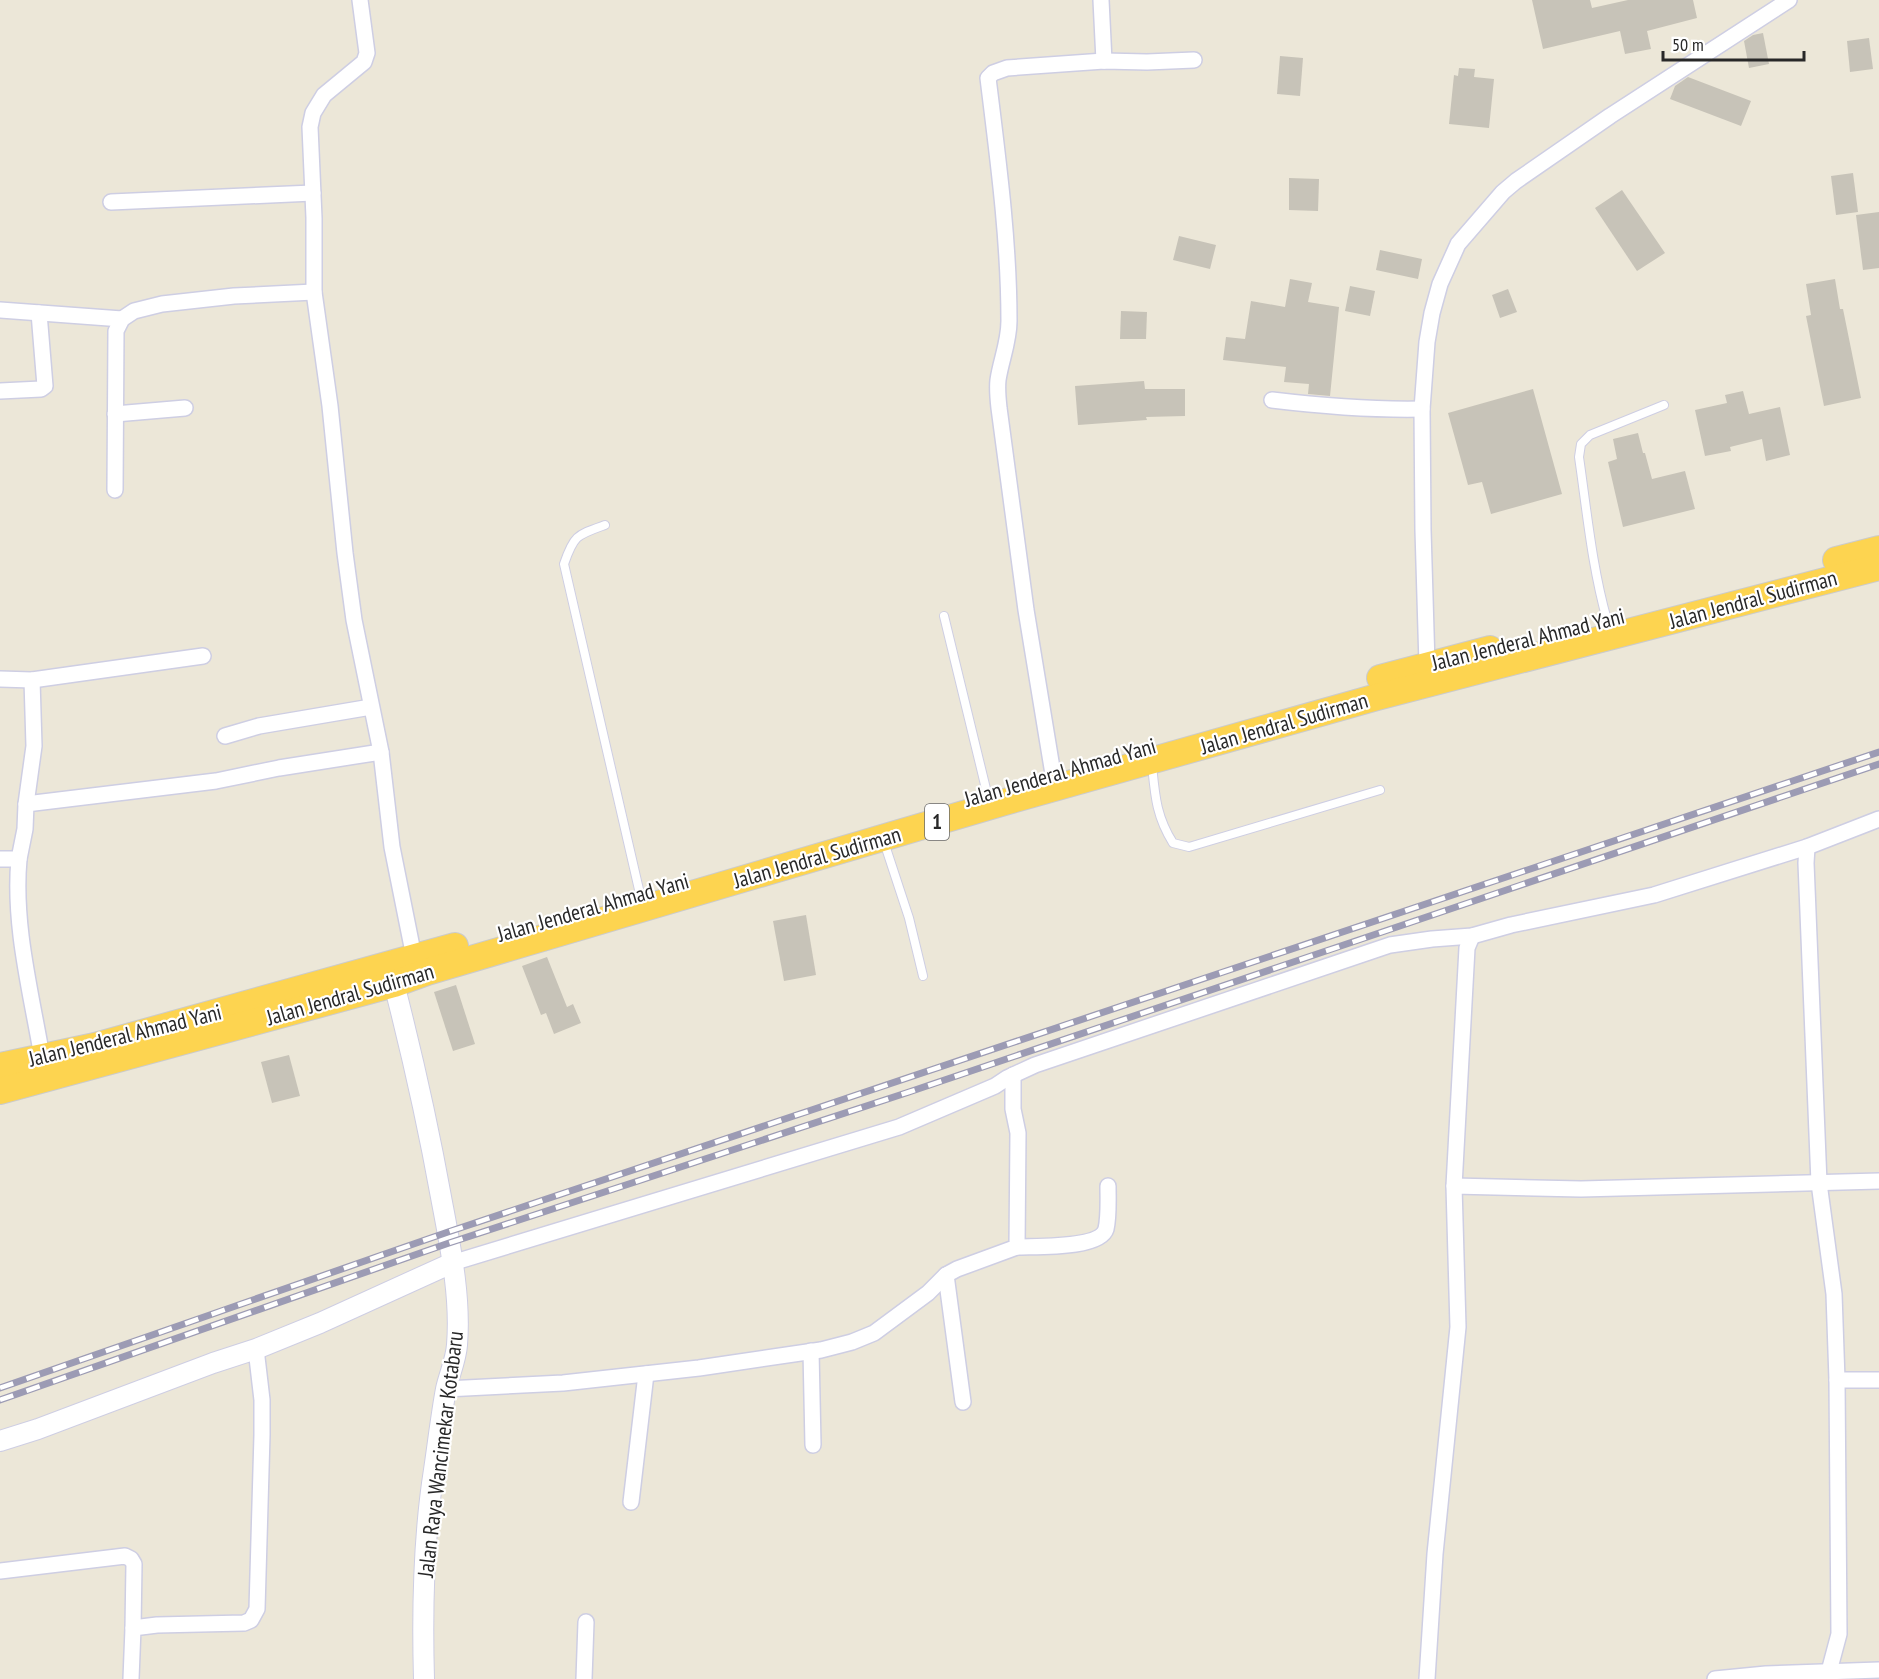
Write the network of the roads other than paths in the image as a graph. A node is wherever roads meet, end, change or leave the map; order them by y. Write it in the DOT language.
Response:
graph roads {
  1 [pos="360,0"];
  2 [pos="1101,0"];
  3 [pos="1789,0"];
  4 [pos="1194,60"];
  5 [pos="1104,61"];
  6 [pos="313,193"];
  7 [pos="111,202"];
  8 [pos="314,292"];
  9 [pos="0,310"];
  10 [pos="39,313"];
  11 [pos="122,319"];
  12 [pos="0,391"];
  13 [pos="1272,400"];
  14 [pos="1664,405"];
  15 [pos="185,408"];
  16 [pos="1422,410"];
  17 [pos="116,414"];
  18 [pos="115,490"];
  19 [pos="605,525"];
  20 [pos="1879,549"];
  21 [pos="1879,567"];
  22 [pos="944,616"];
  23 [pos="1607,620"];
  24 [pos="202,657"];
  25 [pos="1427,665"];
  26 [pos="0,679"];
  27 [pos="32,680"];
  28 [pos="370,707"];
  29 [pos="225,736"];
  30 [pos="381,752"];
  31 [pos="1151,760"];
  32 [pos="1053,774"];
  33 [pos="1380,790"];
  34 [pos="987,794"];
  35 [pos="26,804"];
  36 [pos="1879,819"];
  37 [pos="882,838"];
  38 [pos="1807,847"];
  39 [pos="0,859"];
  40 [pos="19,859"];
  41 [pos="640,894"];
  42 [pos="1472,936"];
  43 [pos="414,957"];
  44 [pos="923,976"];
  45 [pos="394,984"];
  46 [pos="42,1057"];
  47 [pos="0,1066"];
  48 [pos="1013,1075"];
  49 [pos="0,1091"];
  50 [pos="1879,1181"];
  51 [pos="1819,1183"];
  52 [pos="1108,1186"];
  53 [pos="1454,1186"];
  54 [pos="1017,1246"];
  55 [pos="452,1263"];
  56 [pos="946,1275"];
  57 [pos="256,1348"];
  58 [pos="811,1352"];
  59 [pos="646,1374"];
  60 [pos="1837,1380"];
  61 [pos="1879,1380"];
  62 [pos="446,1389"];
  63 [pos="963,1402"];
  64 [pos="0,1441"];
  65 [pos="813,1445"];
  66 [pos="631,1502"];
  67 [pos="0,1571"];
  68 [pos="586,1622"];
  69 [pos="133,1628"];
  70 [pos="1879,1670"];
  71 [pos="1827,1676"];
  72 [pos="131,1679"];
  73 [pos="424,1679"];
  74 [pos="584,1679"];
  75 [pos="1427,1679"];
  76 [pos="1715,1679"];
  1 -- 6 [label="street"];
  2 -- 5 [label="street"];
  3 -- 16 [label="street"];
  4 -- 5 [label="street"];
  5 -- 32 [label="street"];
  6 -- 7 [label="street"];
  6 -- 8 [label="street"];
  8 -- 11 [label="street"];
  8 -- 28 [label="street"];
  9 -- 10 [label="street"];
  10 -- 11 [label="street"];
  10 -- 12 [label="street"];
  11 -- 17 [label="street"];
  13 -- 16 [label="street"];
  14 -- 23 [label="lane"];
  15 -- 17 [label="street"];
  16 -- 25 [label="street"];
  17 -- 18 [label="street"];
  19 -- 41 [label="lane"];
  20 -- 23 [label="highway, Jalan Jenderal Ahmad Yani / 1"];
  21 -- 31 [label="highway, Jalan Jendral Sudirman / 1"];
  22 -- 34 [label="lane"];
  23 -- 25 [label="highway, Jalan Jenderal Ahmad Yani / 1"];
  24 -- 27 [label="street"];
  25 -- 32 [label="highway, Jalan Jenderal Ahmad Yani / 1"];
  26 -- 27 [label="street"];
  27 -- 35 [label="street"];
  28 -- 29 [label="street"];
  28 -- 30 [label="street"];
  30 -- 35 [label="street"];
  30 -- 43 [label="street"];
  31 -- 33 [label="lane"];
  31 -- 37 [label="highway, Jalan Jendral Sudirman / 1"];
  32 -- 34 [label="highway, Jalan Jenderal Ahmad Yani / 1"];
  34 -- 41 [label="highway, Jalan Jenderal Ahmad Yani / 1"];
  35 -- 40 [label="street"];
  36 -- 38 [label="street"];
  37 -- 44 [label="lane"];
  37 -- 45 [label="highway, Jalan Jendral Sudirman / 1"];
  38 -- 42 [label="street"];
  38 -- 51 [label="street"];
  39 -- 40 [label="street"];
  40 -- 46 [label="street"];
  41 -- 43 [label="highway, Jalan Jenderal Ahmad Yani / 1"];
  42 -- 48 [label="street"];
  42 -- 53 [label="street"];
  43 -- 46 [label="highway, Jalan Jenderal Ahmad Yani / 1"];
  45 -- 49 [label="highway, Jalan Jendral Sudirman / 1"];
  45 -- 55 [label="street, Jalan Raya Wancimekar Kotabaru"];
  46 -- 47 [label="highway, Jalan Jenderal Ahmad Yani / 1"];
  48 -- 54 [label="street"];
  48 -- 55 [label="street"];
  50 -- 51 [label="street"];
  51 -- 53 [label="street"];
  51 -- 60 [label="street"];
  52 -- 54 [label="street"];
  53 -- 75 [label="street"];
  54 -- 56 [label="street"];
  55 -- 57 [label="street"];
  55 -- 62 [label="street, Jalan Raya Wancimekar Kotabaru"];
  56 -- 58 [label="street"];
  56 -- 63 [label="street"];
  57 -- 64 [label="street"];
  57 -- 69 [label="street"];
  58 -- 59 [label="street"];
  58 -- 65 [label="street"];
  59 -- 62 [label="street"];
  59 -- 66 [label="street"];
  60 -- 61 [label="street"];
  60 -- 71 [label="street"];
  62 -- 73 [label="street, Jalan Raya Wancimekar Kotabaru"];
  67 -- 69 [label="street"];
  68 -- 74 [label="street"];
  69 -- 72 [label="street"];
  70 -- 71 [label="street"];
  71 -- 76 [label="street"];
}
